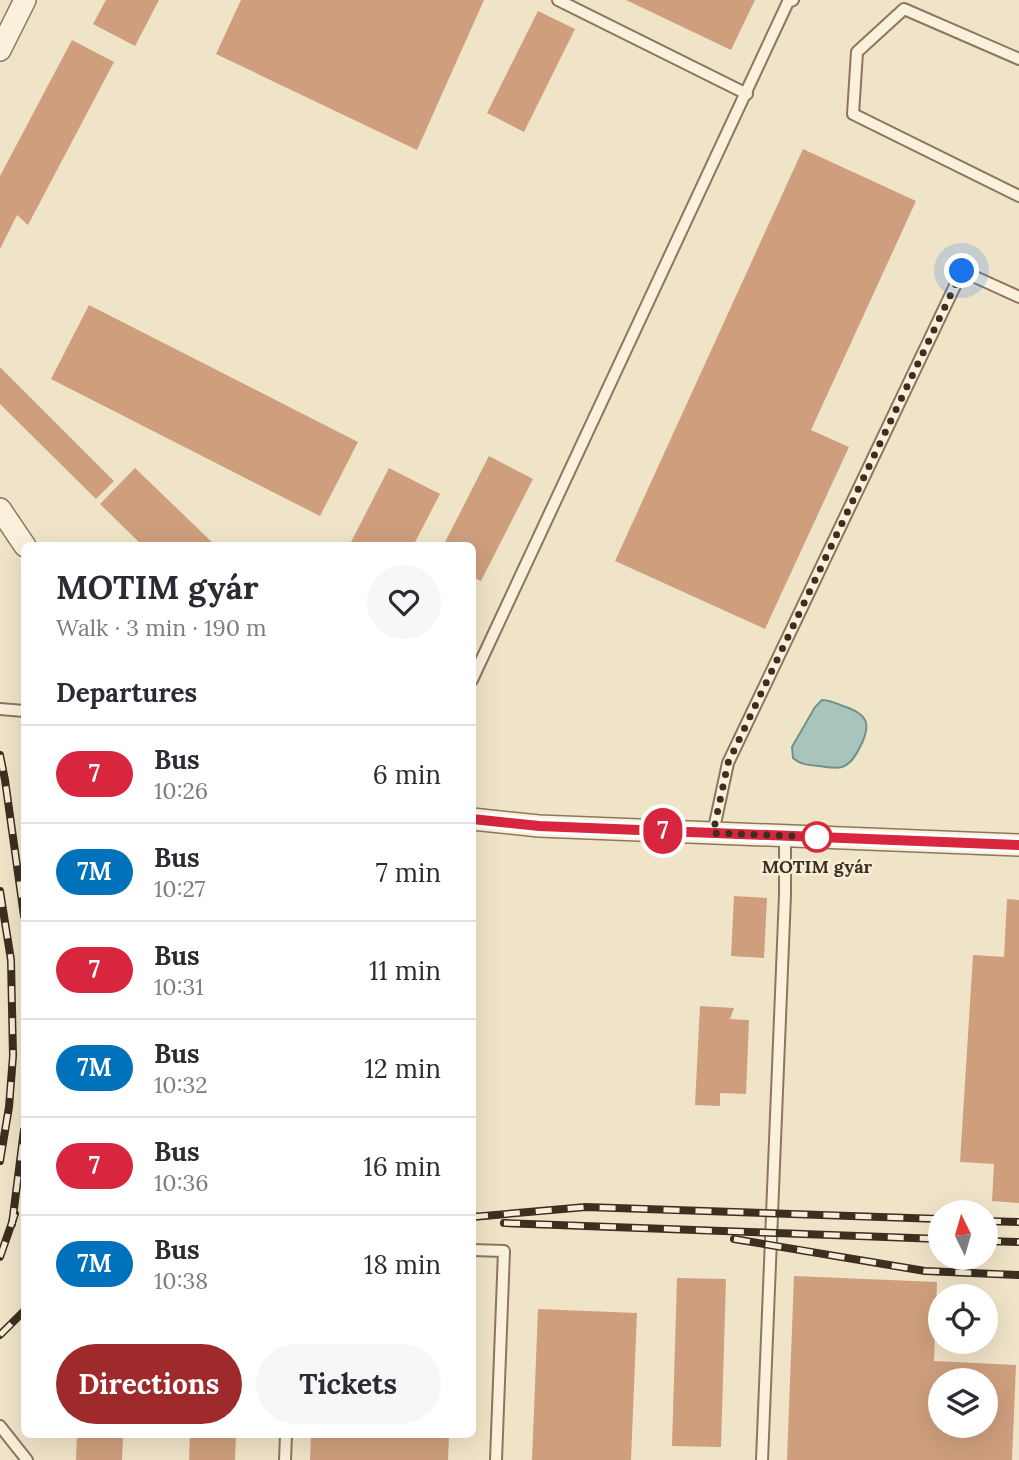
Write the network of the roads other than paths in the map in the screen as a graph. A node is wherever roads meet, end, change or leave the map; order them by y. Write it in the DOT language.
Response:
graph roads {
  1 [pos="25,0"];
  2 [pos="558,0"];
  3 [pos="793,0"];
  4 [pos="0,50"];
  5 [pos="1019,59"];
  6 [pos="747,94"];
  7 [pos="1019,195"];
  8 [pos="1018,293"];
  9 [pos="0,509"];
  10 [pos="22,542"];
  11 [pos="476,671"];
  12 [pos="0,709"];
  13 [pos="21,711"];
  14 [pos="476,819"];
  15 [pos="713,833"];
  16 [pos="785,836"];
  17 [pos="1019,845"];
  18 [pos="476,1250"];
  19 [pos="0,1426"];
  20 [pos="286,1438"];
  21 [pos="27,1460"];
  22 [pos="285,1460"];
  23 [pos="496,1460"];
  24 [pos="762,1460"];
  1 -- 4 [label="street"];
  2 -- 6 [label="lane"];
  3 -- 6 [label="lane"];
  5 -- 7 [label="lane"];
  6 -- 11 [label="lane"];
  8 -- 15 [label="lane"];
  9 -- 10 [label="street"];
  12 -- 13 [label="lane"];
  14 -- 15 [label="street"];
  15 -- 16 [label="street"];
  16 -- 17 [label="street"];
  16 -- 24 [label="lane"];
  18 -- 23 [label="lane"];
  19 -- 21 [label="lane"];
  20 -- 22 [label="lane"];
}
